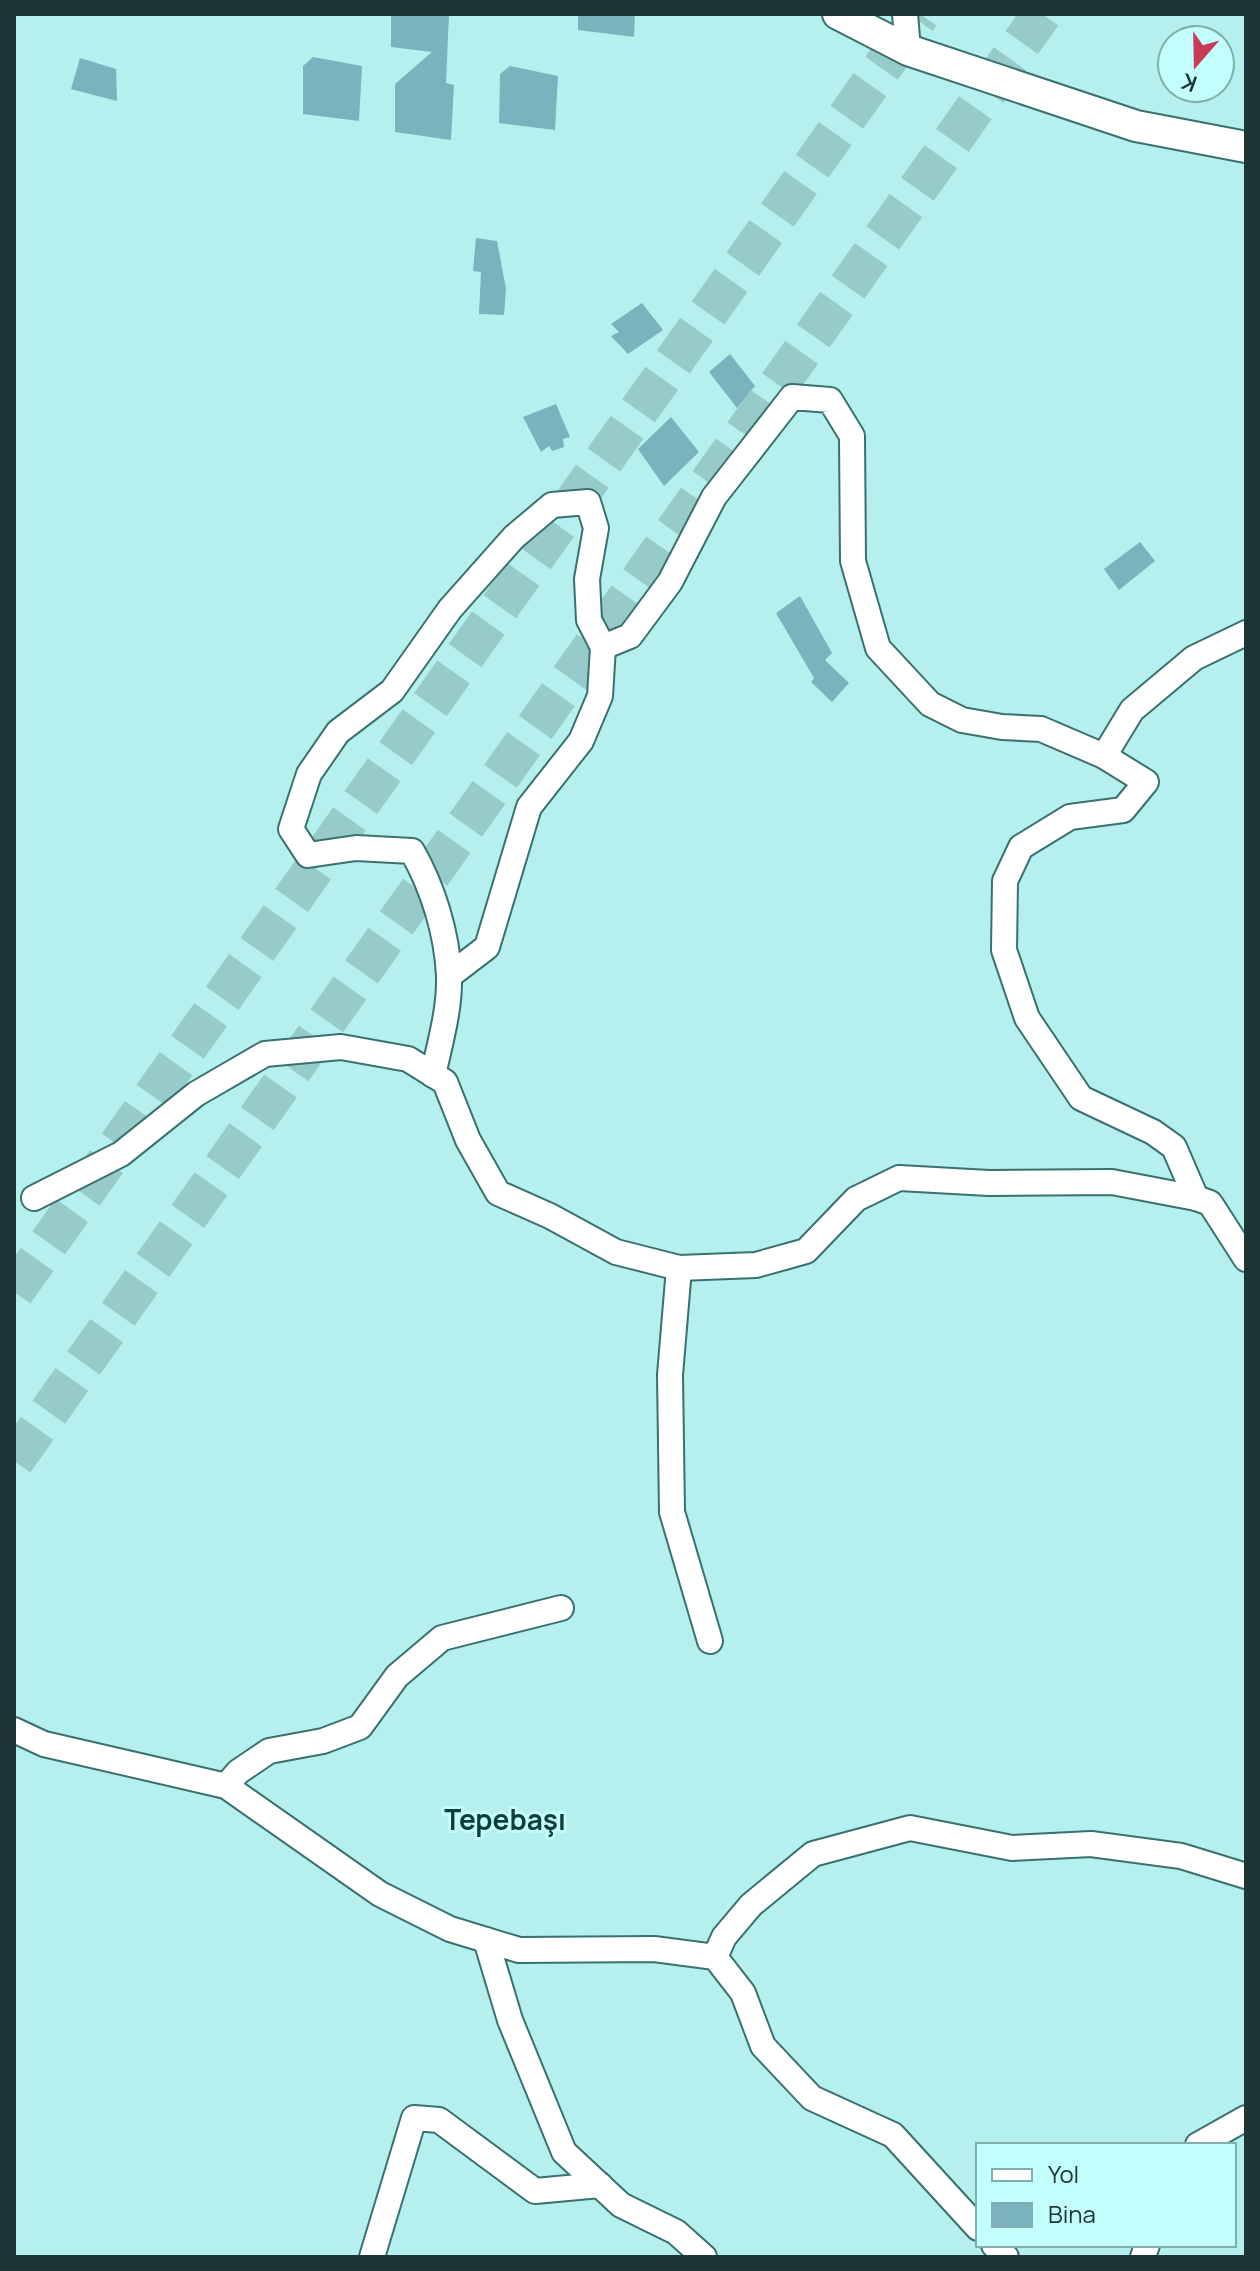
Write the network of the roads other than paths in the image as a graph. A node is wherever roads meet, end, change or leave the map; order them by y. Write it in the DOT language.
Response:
graph roads {
  1 [pos="838,14"];
  2 [pos="905,14"];
  3 [pos="908,50"];
  4 [pos="1246,147"];
  5 [pos="1246,633"];
  6 [pos="603,647"];
  7 [pos="1104,756"];
  8 [pos="449,976"];
  9 [pos="433,1075"];
  10 [pos="34,1198"];
  11 [pos="1196,1198"];
  12 [pos="1246,1259"];
  13 [pos="679,1268"];
  14 [pos="561,1608"];
  15 [pos="710,1641"];
  16 [pos="14,1730"];
  17 [pos="226,1786"];
  18 [pos="1246,1876"];
  19 [pos="486,1940"];
  20 [pos="715,1957"];
  21 [pos="1246,2118"];
  22 [pos="1202,2143"];
  23 [pos="600,2185"];
  24 [pos="976,2226"];
  25 [pos="372,2257"];
  26 [pos="704,2257"];
  1 -- 3 [label="street"];
  2 -- 3 [label="street"];
  3 -- 4 [label="street"];
  5 -- 7 [label="street"];
  6 -- 7 [label="street"];
  6 -- 8 [label="street"];
  6 -- 8 [label="street"];
  7 -- 11 [label="street"];
  8 -- 9 [label="street"];
  9 -- 10 [label="street"];
  9 -- 13 [label="street"];
  11 -- 12 [label="street"];
  11 -- 13 [label="street"];
  13 -- 15 [label="street"];
  14 -- 17 [label="street"];
  16 -- 17 [label="street"];
  17 -- 19 [label="street"];
  18 -- 20 [label="street"];
  19 -- 20 [label="street"];
  19 -- 23 [label="street"];
  20 -- 24 [label="street"];
  21 -- 22 [label="street"];
  23 -- 25 [label="street"];
  23 -- 26 [label="street"];
}
